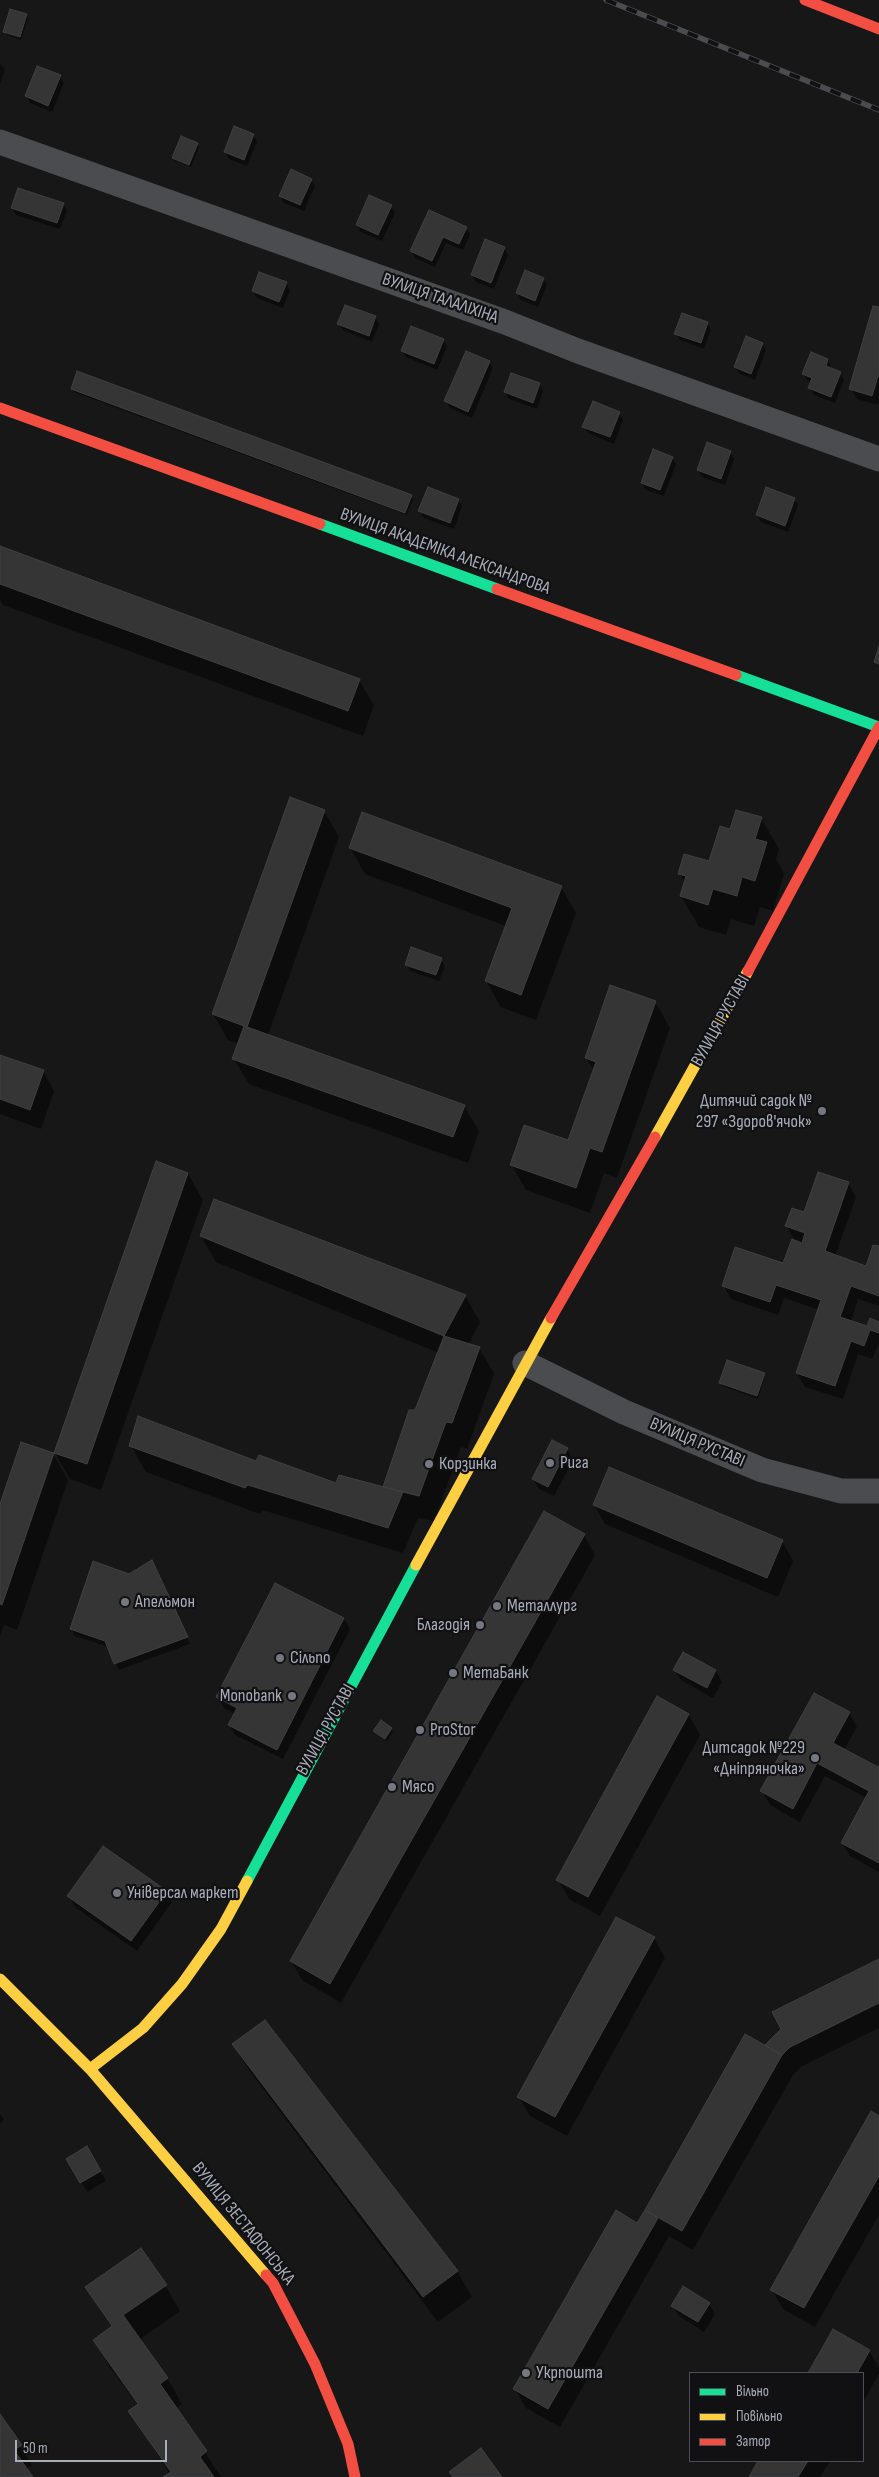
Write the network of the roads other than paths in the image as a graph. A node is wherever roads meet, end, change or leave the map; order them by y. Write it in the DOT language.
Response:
graph roads {
  1 [pos="804,0"];
  2 [pos="879,30"];
  3 [pos="0,142"];
  4 [pos="0,408"];
  5 [pos="879,459"];
  6 [pos="879,727"];
  7 [pos="526,1363"];
  8 [pos="879,1492"];
  9 [pos="0,1979"];
  10 [pos="90,2070"];
  11 [pos="355,2477"];
  1 -- 2 [label="street"];
  3 -- 5 [label="street, ВУЛИЦЯ ТАЛАЛІХІНА"];
  4 -- 6 [label="street, ВУЛИЦЯ АКАДЕМІКА АЛЕКСАНДРОВА"];
  6 -- 7 [label="street, ВУЛИЦЯ РУСТАВІ"];
  7 -- 8 [label="street, ВУЛИЦЯ РУСТАВІ"];
  7 -- 10 [label="street, ВУЛИЦЯ РУСТАВІ"];
  9 -- 10 [label="street, ВУЛИЦЯ ЗЕСТАФОНСЬКА"];
  10 -- 11 [label="street, ВУЛИЦЯ ЗЕСТАФОНСЬКА"];
}
